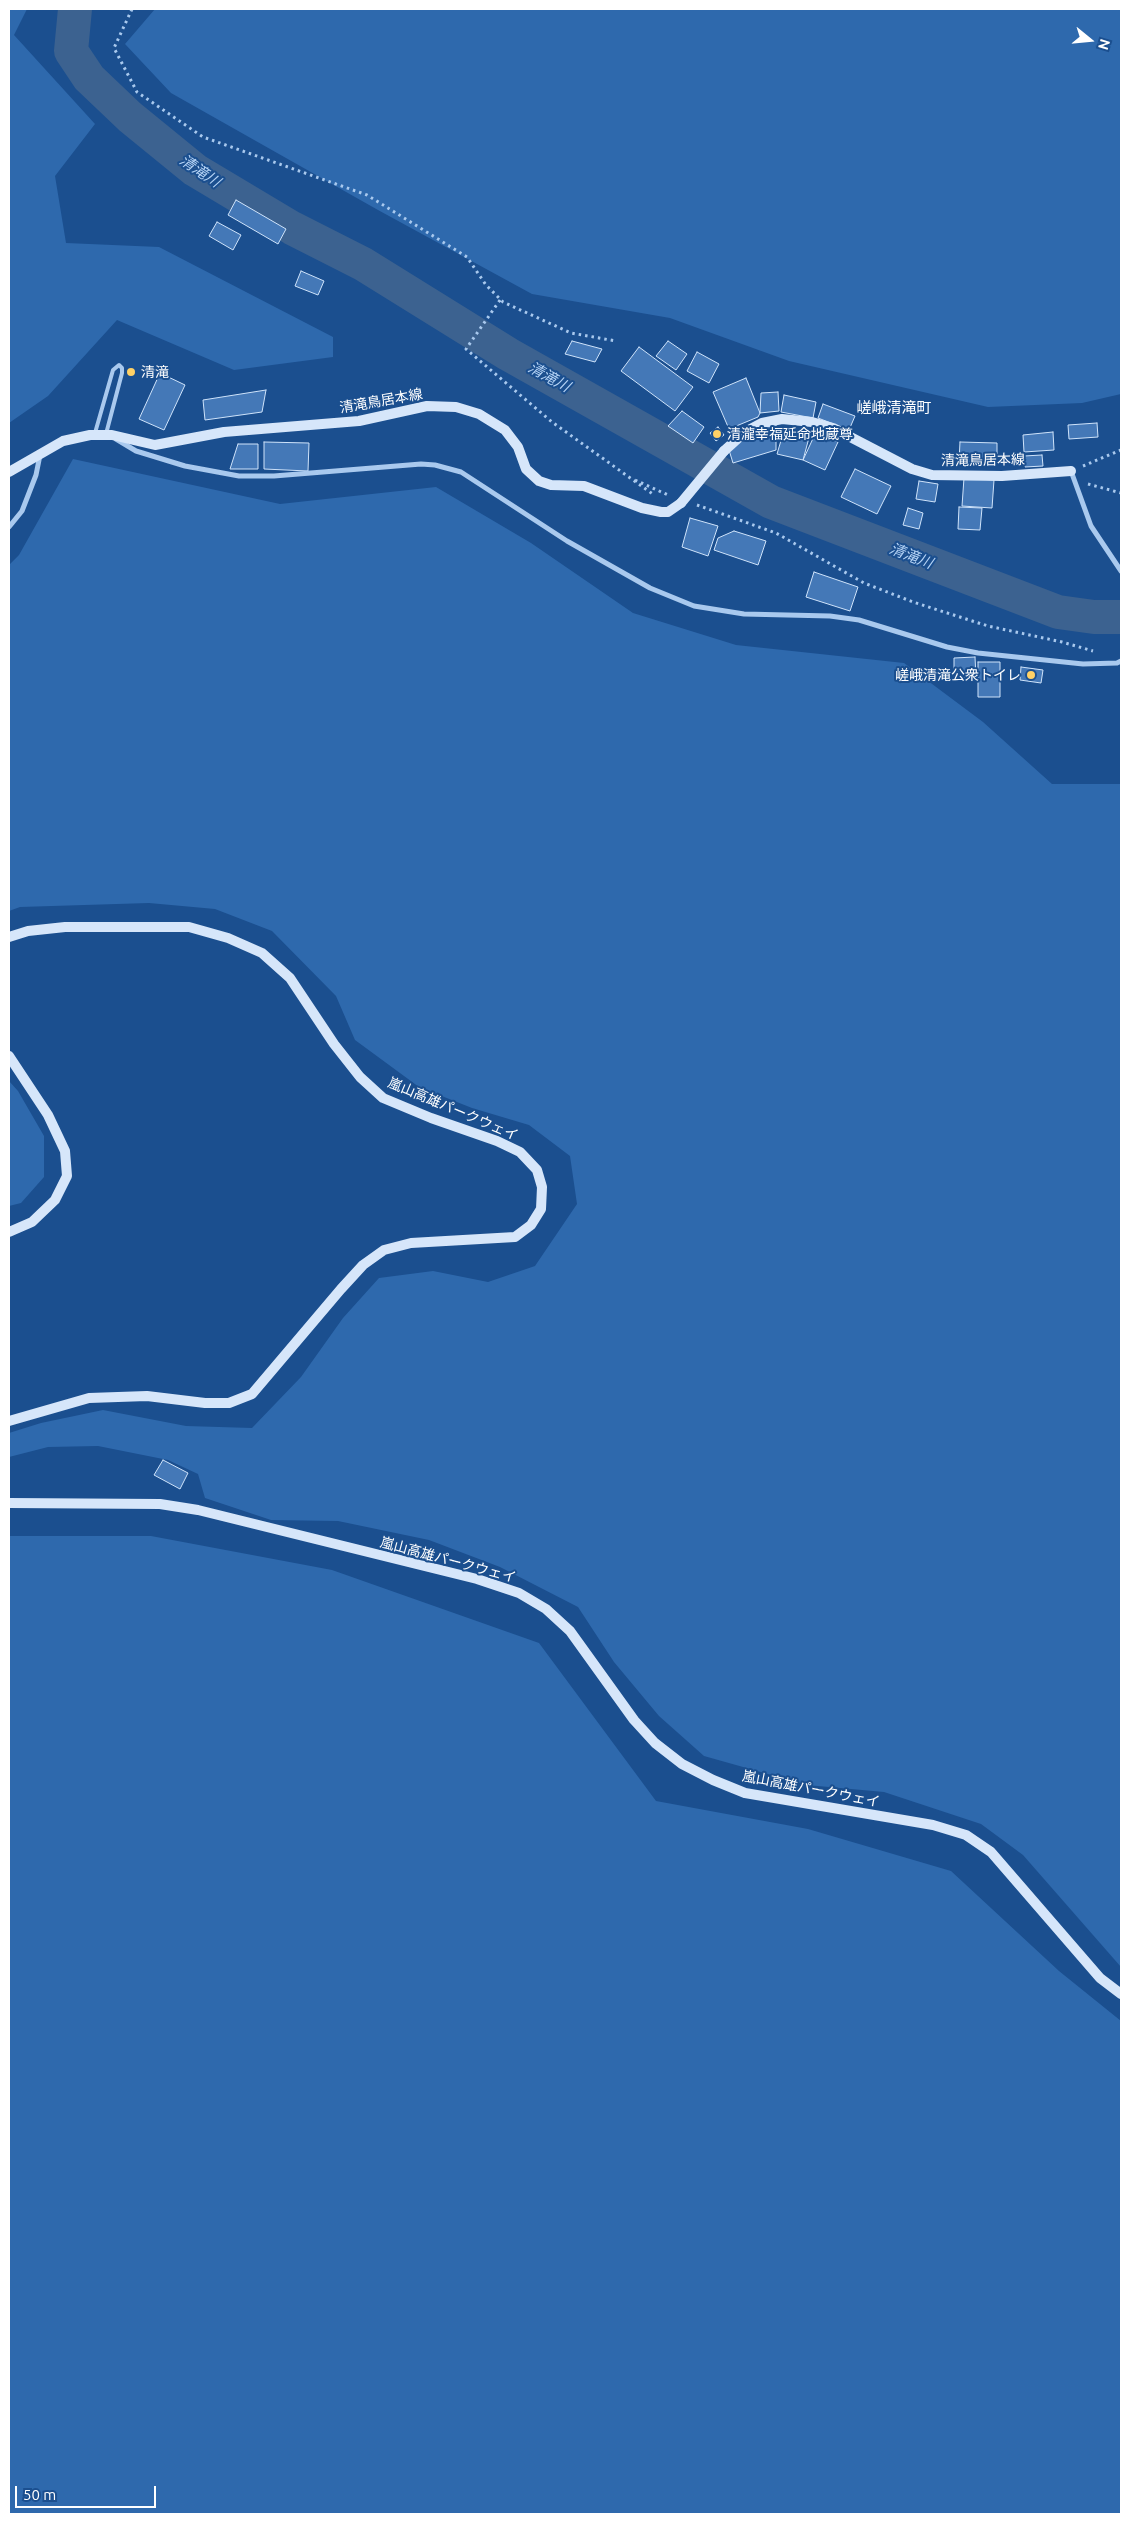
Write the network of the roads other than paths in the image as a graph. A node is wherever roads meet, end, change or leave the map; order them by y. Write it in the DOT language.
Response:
graph roads {
  1 [pos="94,435"];
  2 [pos="109,435"];
  3 [pos="40,452"];
  4 [pos="9,472"];
  5 [pos="1073,475"];
  6 [pos="9,527"];
  7 [pos="1121,572"];
  8 [pos="1119,662"];
  9 [pos="9,937"];
  10 [pos="9,1056"];
  11 [pos="9,1232"];
  12 [pos="9,1421"];
  13 [pos="9,1503"];
  14 [pos="1121,1994"];
  1 -- 2 [label="street, 清滝鳥居本線"];
  1 -- 2 [label="lane"];
  1 -- 3 [label="street, 清滝鳥居本線"];
  2 -- 5 [label="street, 清滝鳥居本線, bridge"];
  2 -- 8 [label="street"];
  3 -- 4 [label="street, 清滝鳥居本線"];
  3 -- 6 [label="street"];
  5 -- 7 [label="street"];
  9 -- 12 [label="street, 嵐山高雄パークウェイ"];
  10 -- 11 [label="street"];
  13 -- 14 [label="street, 嵐山高雄パークウェイ"];
}
